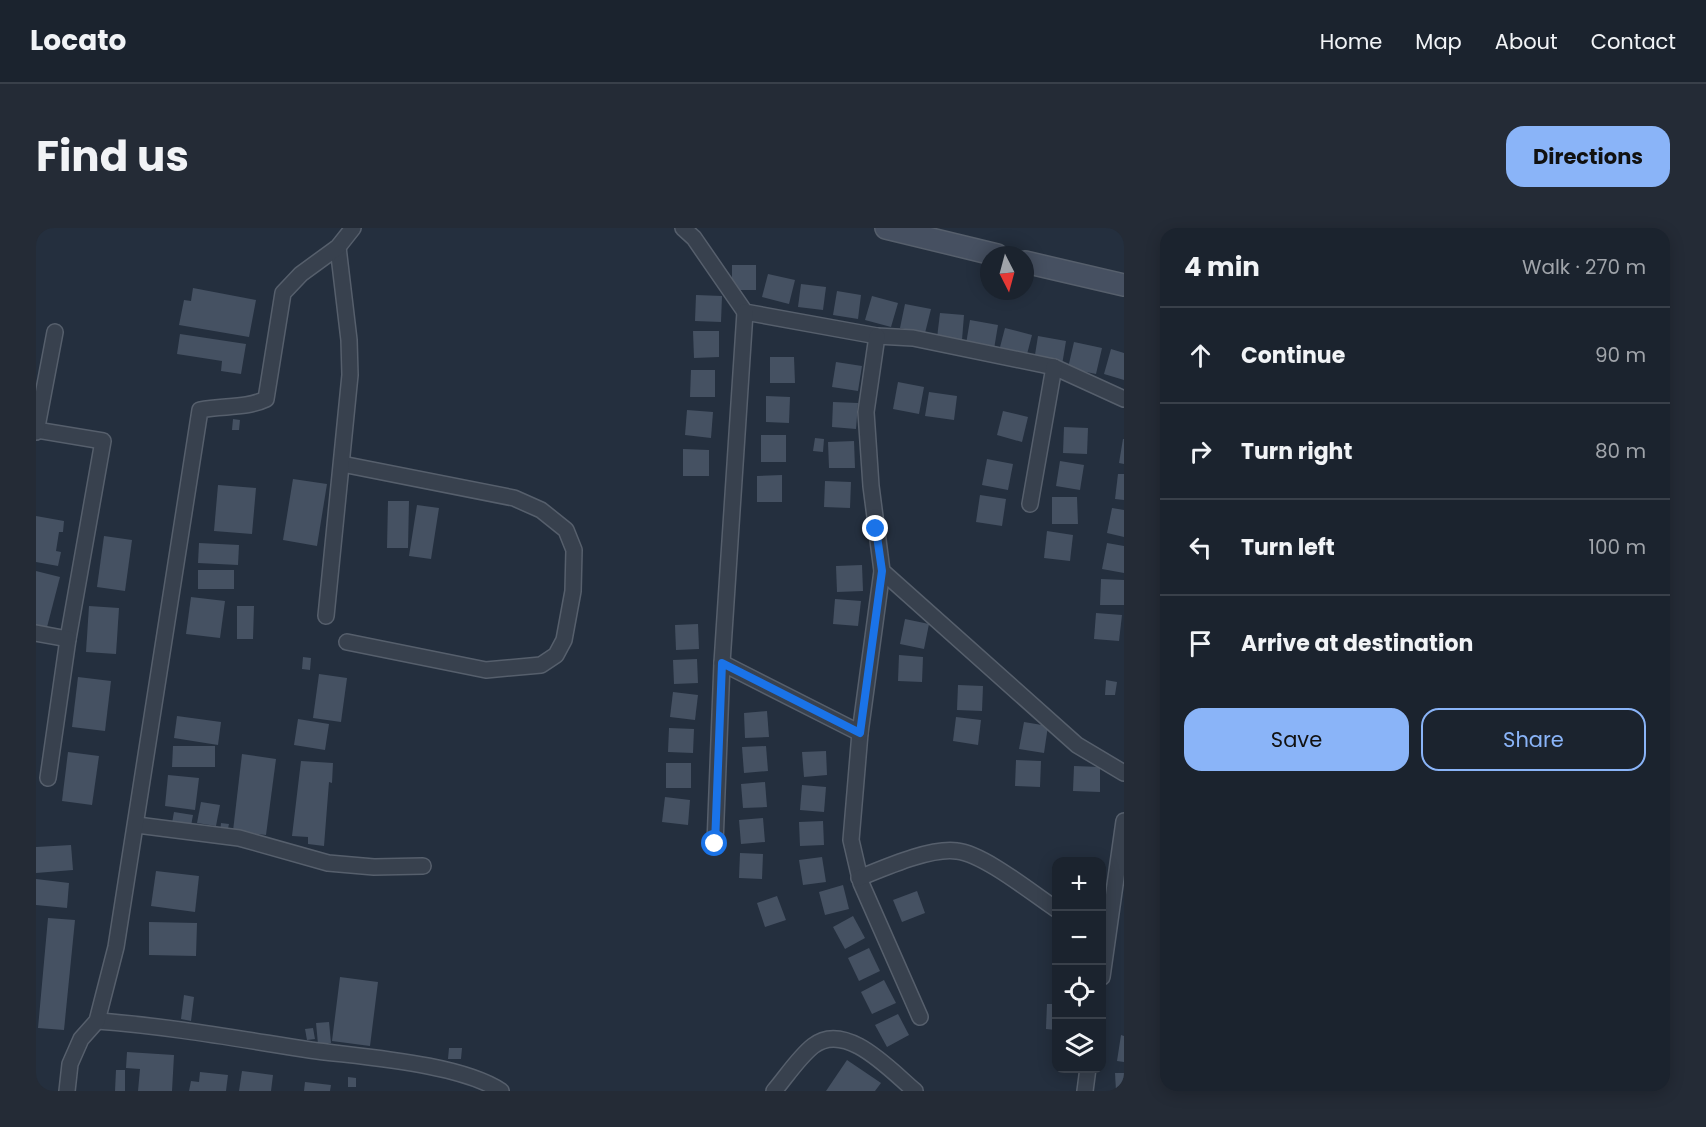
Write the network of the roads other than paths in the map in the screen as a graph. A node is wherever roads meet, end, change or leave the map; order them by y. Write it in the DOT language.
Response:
graph roads {
  1 [pos="353,228"];
  2 [pos="683,228"];
  3 [pos="886,228"];
  4 [pos="338,247"];
  5 [pos="980,251"];
  6 [pos="1034,264"];
  7 [pos="1124,285"];
  8 [pos="745,312"];
  9 [pos="55,332"];
  10 [pos="877,336"];
  11 [pos="1054,367"];
  12 [pos="1124,399"];
  13 [pos="36,431"];
  14 [pos="342,464"];
  15 [pos="1030,504"];
  16 [pos="882,571"];
  17 [pos="326,616"];
  18 [pos="36,633"];
  19 [pos="68,639"];
  20 [pos="347,642"];
  21 [pos="722,663"];
  22 [pos="860,733"];
  23 [pos="1124,773"];
  24 [pos="48,778"];
  25 [pos="1124,821"];
  26 [pos="137,825"];
  27 [pos="715,844"];
  28 [pos="423,866"];
  29 [pos="859,878"];
  30 [pos="1052,906"];
  31 [pos="1106,928"];
  32 [pos="920,1017"];
  33 [pos="97,1021"];
  34 [pos="1087,1073"];
  35 [pos="67,1091"];
  36 [pos="501,1091"];
  37 [pos="774,1091"];
  38 [pos="915,1091"];
  39 [pos="1085,1091"];
  1 -- 4 [label="street"];
  2 -- 8 [label="street"];
  3 -- 5 [label="main road"];
  4 -- 14 [label="street"];
  4 -- 26 [label="street"];
  6 -- 7 [label="main road"];
  8 -- 10 [label="street"];
  8 -- 21 [label="street"];
  9 -- 13 [label="street"];
  10 -- 11 [label="street"];
  10 -- 16 [label="street"];
  11 -- 12 [label="street"];
  11 -- 15 [label="street"];
  13 -- 19 [label="street"];
  14 -- 17 [label="street"];
  14 -- 20 [label="street"];
  16 -- 22 [label="street"];
  16 -- 23 [label="street"];
  18 -- 19 [label="street"];
  19 -- 24 [label="street"];
  21 -- 22 [label="street"];
  21 -- 27 [label="street"];
  22 -- 29 [label="street"];
  25 -- 31 [label="street"];
  26 -- 28 [label="street"];
  26 -- 33 [label="street"];
  29 -- 30 [label="street"];
  29 -- 32 [label="street"];
  33 -- 35 [label="street"];
  33 -- 36 [label="street"];
  34 -- 39 [label="street"];
  37 -- 38 [label="street"];
}
